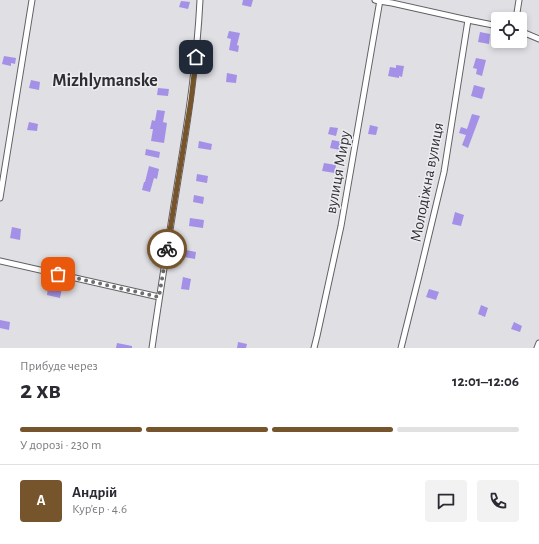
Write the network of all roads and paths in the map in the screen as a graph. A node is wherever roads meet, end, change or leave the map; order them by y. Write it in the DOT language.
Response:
graph roads {
  1 [pos="32,0"];
  2 [pos="200,0"];
  3 [pos="378,0"];
  4 [pos="519,0"];
  5 [pos="517,12"];
  6 [pos="468,20"];
  7 [pos="491,25"];
  8 [pos="527,34"];
  9 [pos="539,39"];
  10 [pos="0,198"];
  11 [pos="0,261"];
  12 [pos="159,297"];
  13 [pos="539,343"];
  14 [pos="152,348"];
  15 [pos="314,348"];
  16 [pos="401,348"];
  17 [pos="537,348"];
  1 -- 10 [label="street"];
  2 -- 12 [label="street"];
  3 -- 6 [label="street"];
  3 -- 15 [label="street, вулиця Миру"];
  4 -- 5 [label="street"];
  6 -- 7 [label="street"];
  6 -- 16 [label="street, Молодіжна вулиця"];
  8 -- 9 [label="street"];
  11 -- 12 [label="street"];
  12 -- 14 [label="street"];
  13 -- 17 [label="street"];
}
